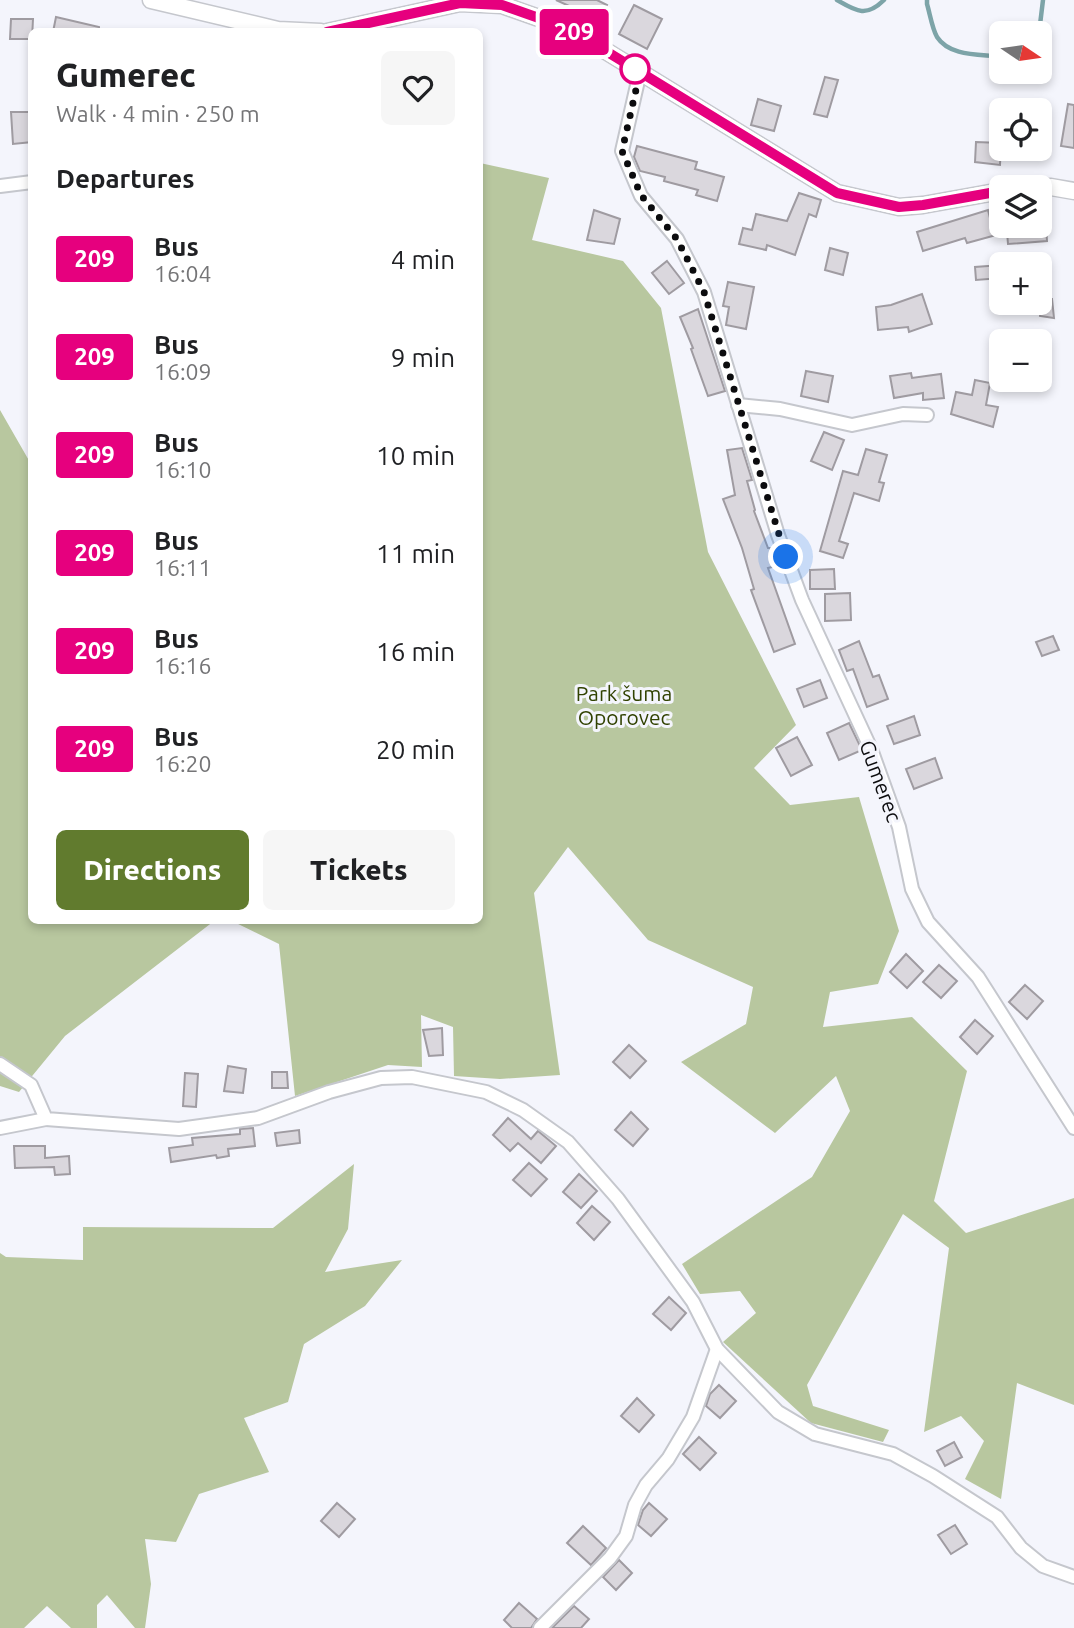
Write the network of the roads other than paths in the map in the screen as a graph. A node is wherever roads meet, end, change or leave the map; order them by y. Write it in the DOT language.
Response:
graph roads {
  1 [pos="151,0"];
  2 [pos="270,28"];
  3 [pos="345,28"];
  4 [pos="640,72"];
  5 [pos="28,182"];
  6 [pos="0,186"];
  7 [pos="1052,187"];
  8 [pos="1074,191"];
  9 [pos="989,193"];
  10 [pos="738,405"];
  11 [pos="927,415"];
  12 [pos="0,1064"];
  13 [pos="46,1119"];
  14 [pos="0,1128"];
  15 [pos="1074,1128"];
  16 [pos="717,1349"];
  17 [pos="1074,1577"];
  18 [pos="540,1628"];
  1 -- 2 [label="street"];
  3 -- 4 [label="street"];
  4 -- 9 [label="street"];
  4 -- 10 [label="street, Gumerec"];
  5 -- 6 [label="street"];
  7 -- 8 [label="street"];
  10 -- 11 [label="street"];
  10 -- 15 [label="street, Gumerec"];
  12 -- 13 [label="street"];
  13 -- 14 [label="street"];
  13 -- 16 [label="street"];
  16 -- 17 [label="street"];
  16 -- 18 [label="street"];
}
